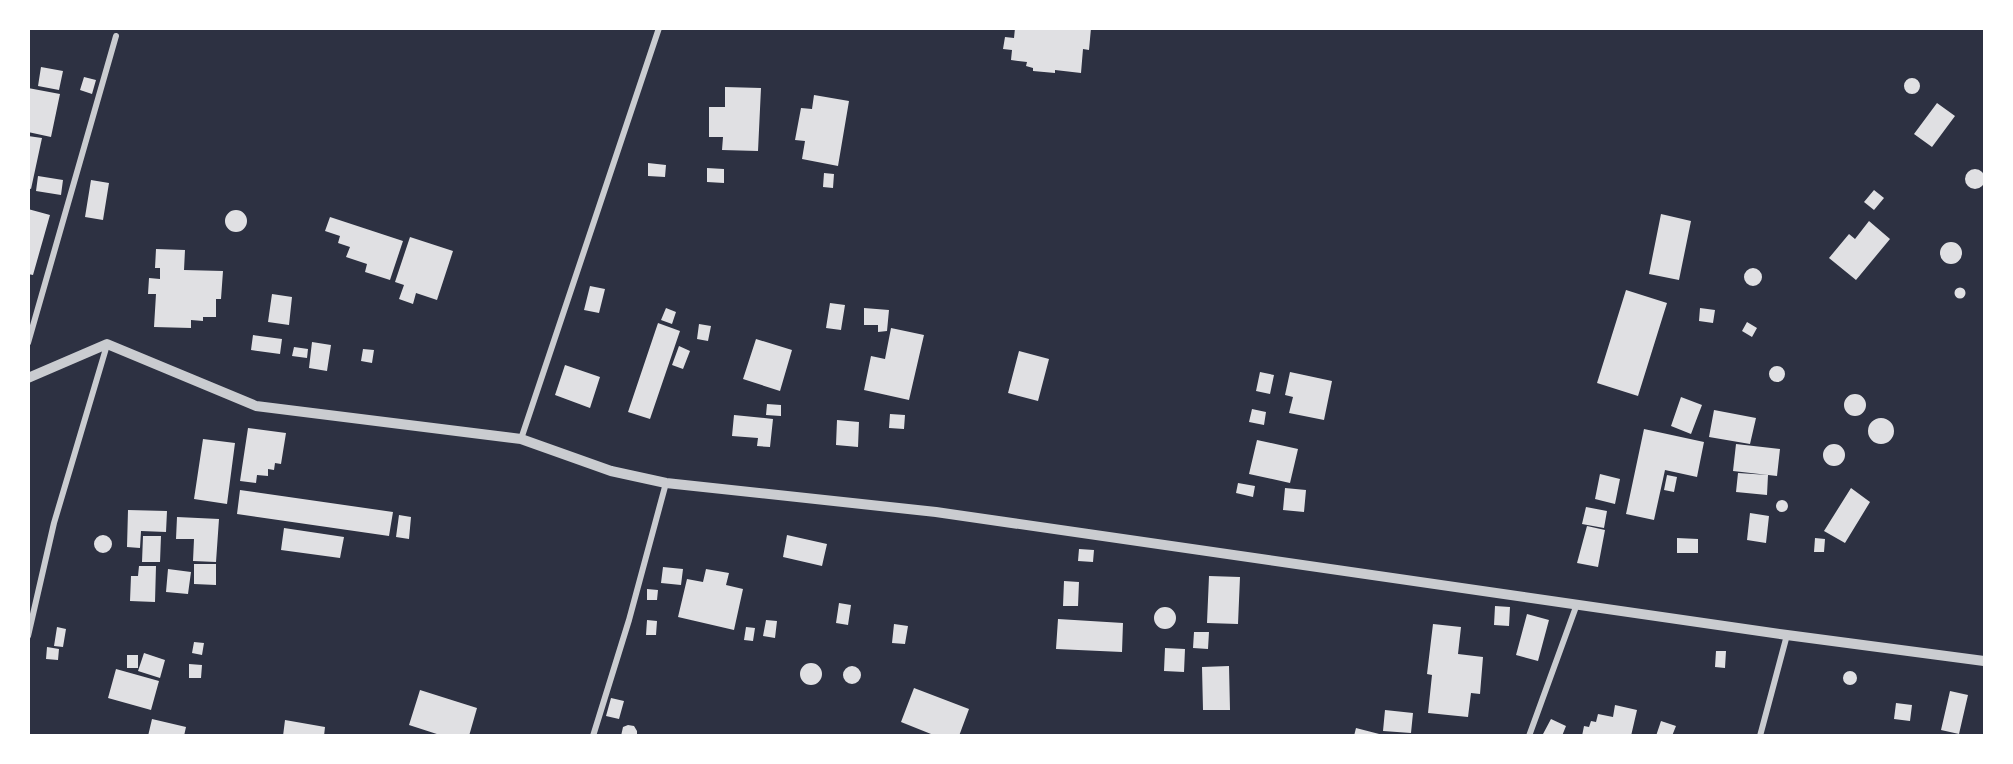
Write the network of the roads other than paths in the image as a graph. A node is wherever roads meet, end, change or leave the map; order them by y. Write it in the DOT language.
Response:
graph roads {
  1 [pos="659,28"];
  2 [pos="116,36"];
  3 [pos="28,343"];
  4 [pos="107,344"];
  5 [pos="28,378"];
  6 [pos="521,439"];
  7 [pos="666,483"];
  8 [pos="1577,603"];
  9 [pos="1787,635"];
  10 [pos="28,636"];
  11 [pos="1984,661"];
  12 [pos="592,735"];
  13 [pos="1529,735"];
  14 [pos="1760,735"];
  1 -- 6 [label="street"];
  2 -- 3 [label="street"];
  4 -- 5 [label="street"];
  4 -- 6 [label="street"];
  4 -- 10 [label="street"];
  6 -- 7 [label="street"];
  7 -- 8 [label="street"];
  7 -- 12 [label="street"];
  8 -- 9 [label="street"];
  8 -- 13 [label="street"];
  9 -- 11 [label="street"];
  9 -- 14 [label="street"];
}
